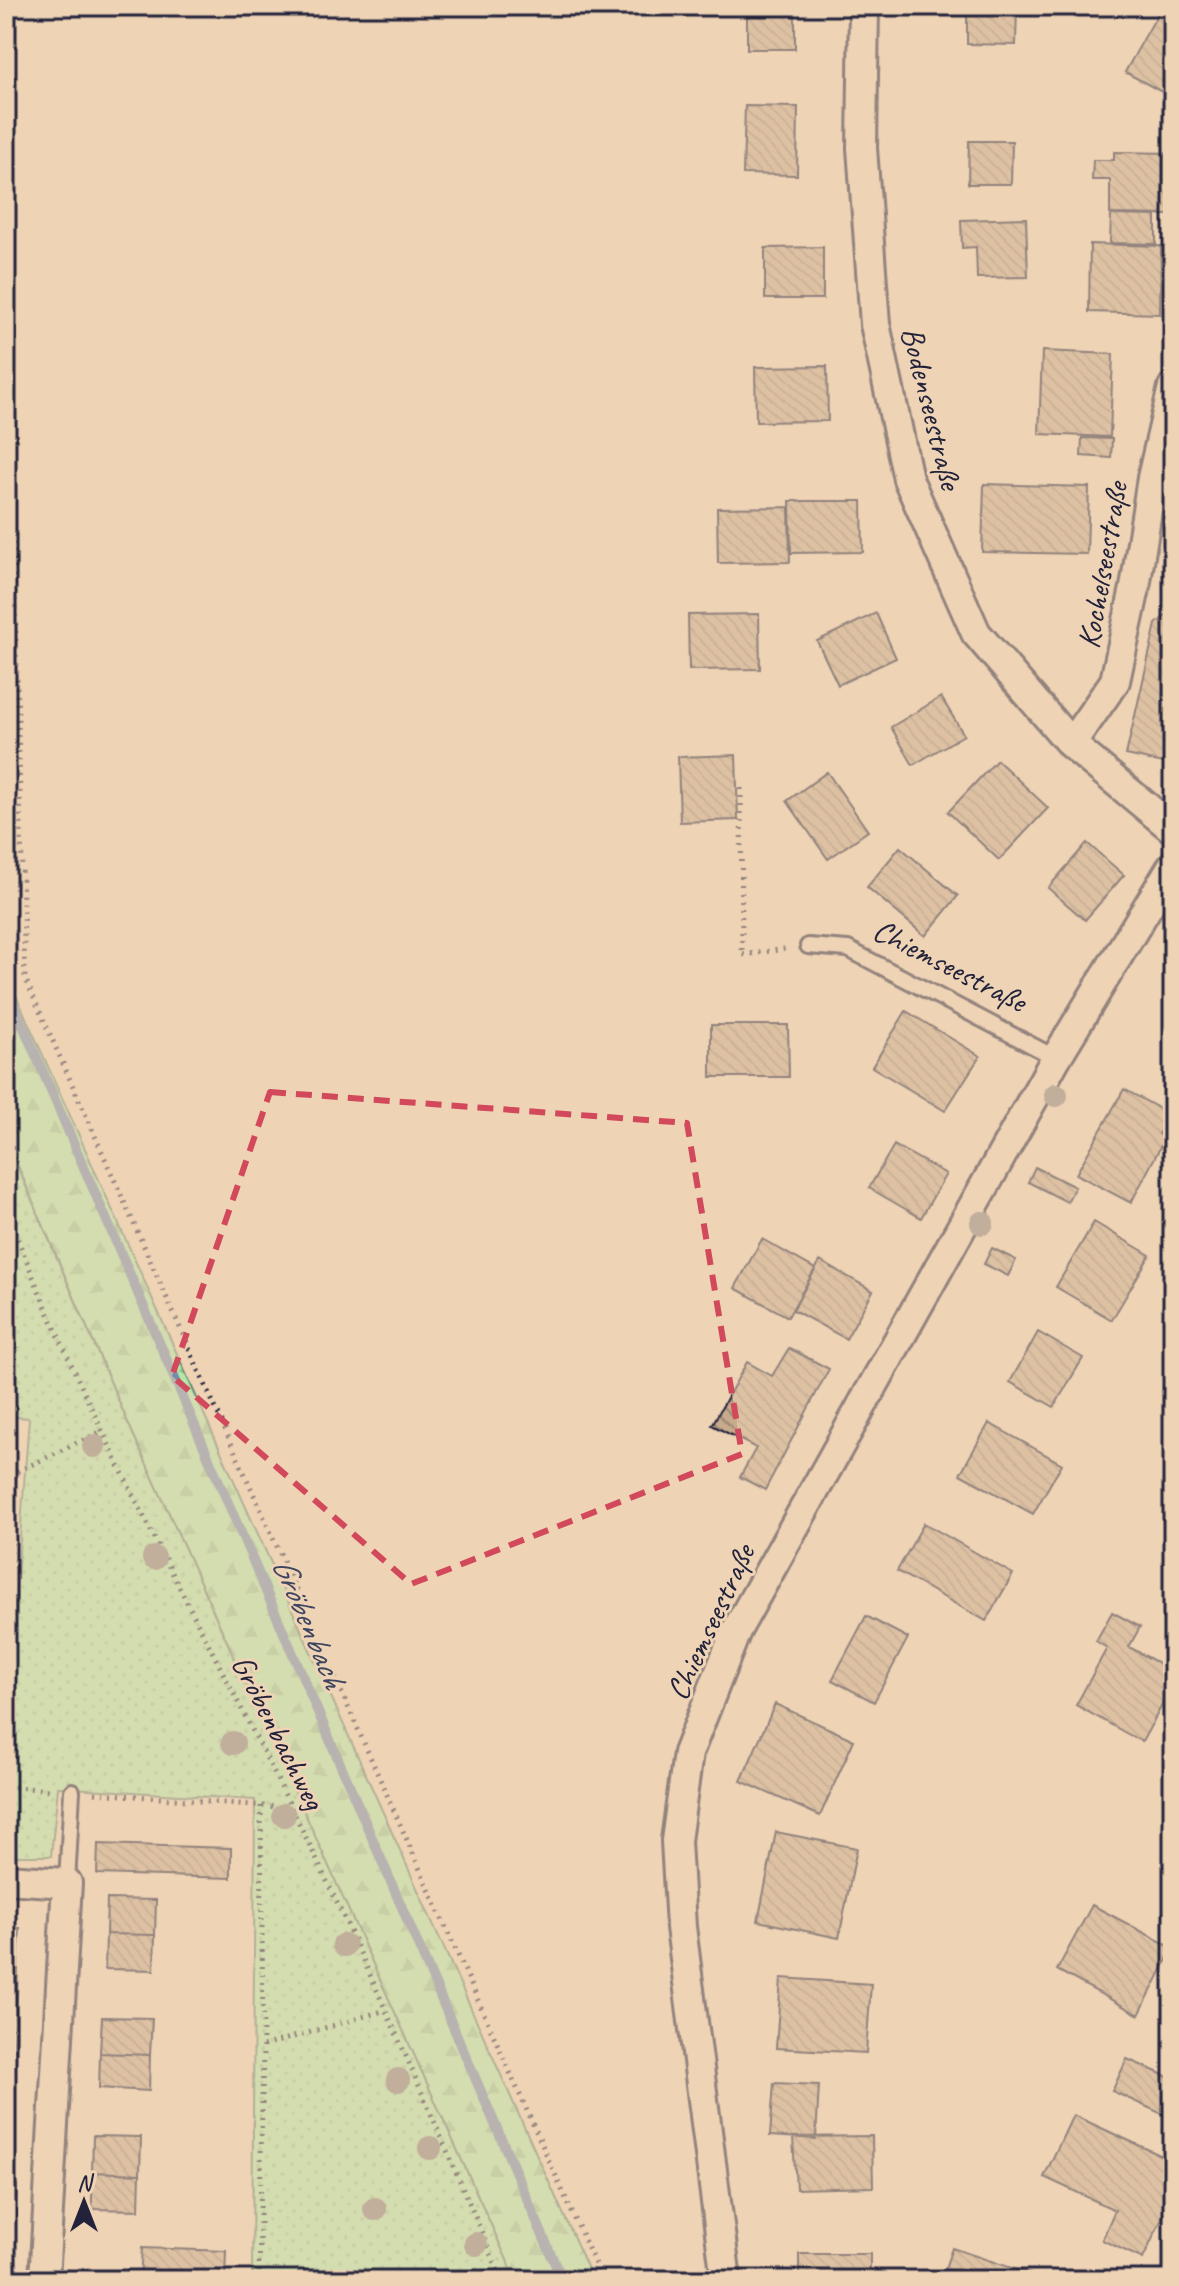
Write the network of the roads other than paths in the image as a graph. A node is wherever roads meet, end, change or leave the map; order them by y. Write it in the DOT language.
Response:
graph roads {
  1 [pos="864,6"];
  2 [pos="1173,387"];
  3 [pos="1071,744"];
  4 [pos="1173,829"];
  5 [pos="1173,865"];
  6 [pos="808,946"];
  7 [pos="1056,1058"];
  8 [pos="72,1791"];
  9 [pos="6,1879"];
  10 [pos="67,1883"];
  11 [pos="44,2280"];
  12 [pos="726,2280"];
  1 -- 3 [label="street, Bodenseestraße"];
  2 -- 3 [label="street, Kochelseestraße"];
  3 -- 4 [label="street, Bodenseestraße"];
  5 -- 7 [label="street, Chiemseestraße"];
  6 -- 7 [label="lane, Chiemseestraße"];
  7 -- 12 [label="street, Chiemseestraße"];
  8 -- 10 [label="lane"];
  9 -- 10 [label="street"];
  10 -- 11 [label="street"];
}
